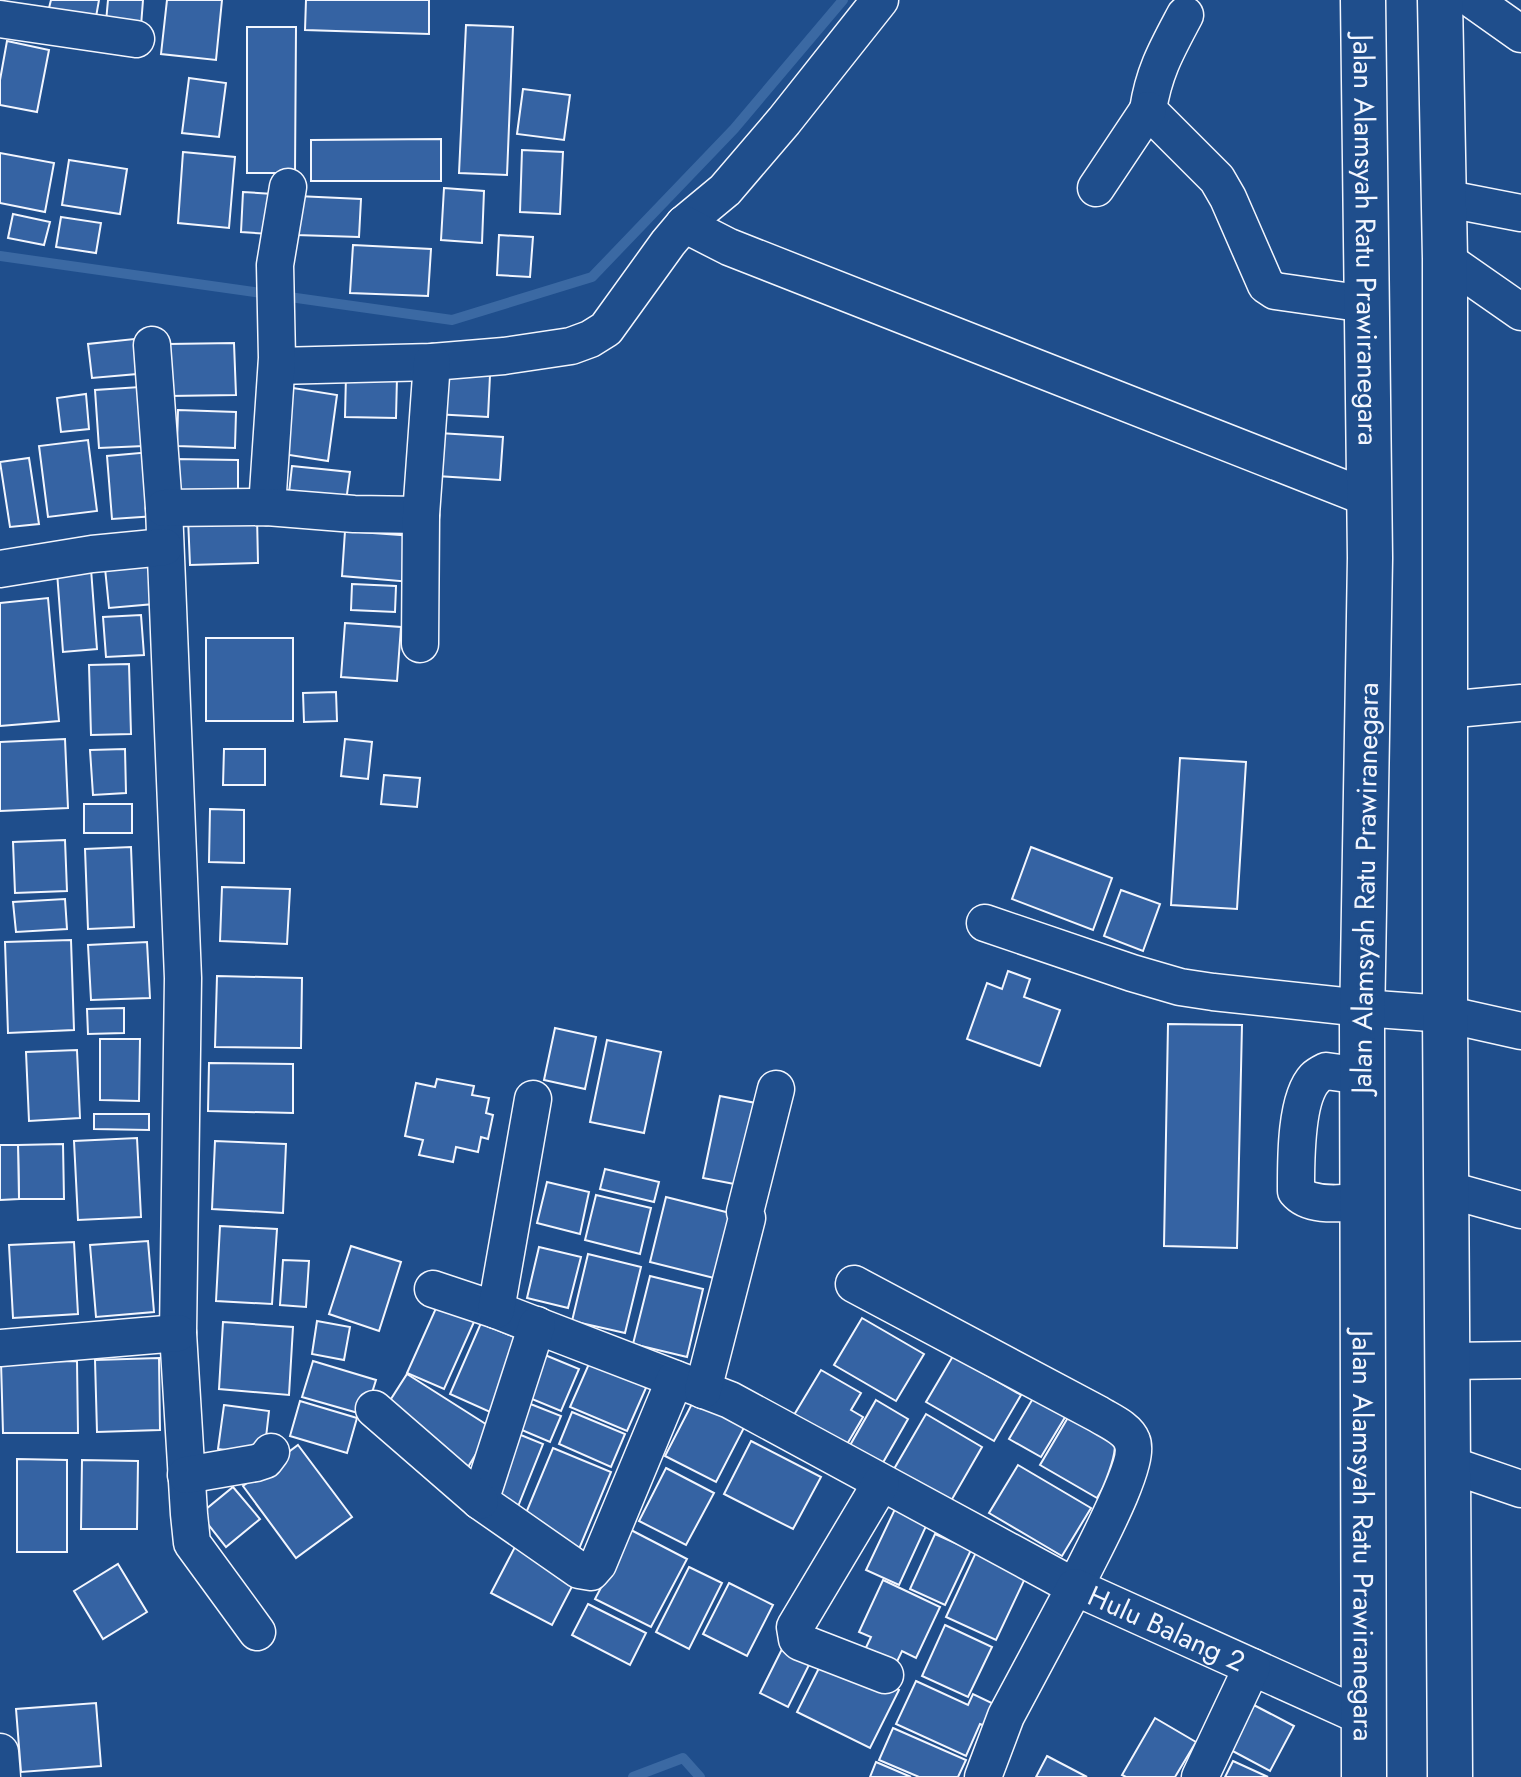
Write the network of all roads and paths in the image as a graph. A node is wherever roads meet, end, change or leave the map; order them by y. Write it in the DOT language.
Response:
graph roads {
  1 [pos="880,0"];
  2 [pos="1363,0"];
  3 [pos="1440,0"];
  4 [pos="1473,0"];
  5 [pos="1185,15"];
  6 [pos="0,19"];
  7 [pos="1521,34"];
  8 [pos="136,39"];
  9 [pos="1148,110"];
  10 [pos="288,187"];
  11 [pos="1096,188"];
  12 [pos="1443,198"];
  13 [pos="1521,213"];
  14 [pos="684,224"];
  15 [pos="1445,259"];
  16 [pos="1366,304"];
  17 [pos="1521,312"];
  18 [pos="152,345"];
  19 [pos="277,362"];
  20 [pos="432,362"];
  21 [pos="1368,498"];
  22 [pos="267,507"];
  23 [pos="164,508"];
  24 [pos="421,515"];
  25 [pos="164,547"];
  26 [pos="0,569"];
  27 [pos="420,644"];
  28 [pos="1521,703"];
  29 [pos="1445,710"];
  30 [pos="985,923"];
  31 [pos="1362,1008"];
  32 [pos="1445,1014"];
  33 [pos="1521,1031"];
  34 [pos="1362,1076"];
  35 [pos="776,1089"];
  36 [pos="533,1099"];
  37 [pos="1446,1189"];
  38 [pos="1362,1202"];
  39 [pos="1521,1210"];
  40 [pos="854,1284"];
  41 [pos="433,1289"];
  42 [pos="496,1310"];
  43 [pos="537,1325"];
  44 [pos="178,1333"];
  45 [pos="0,1348"];
  46 [pos="1521,1360"];
  47 [pos="1447,1361"];
  48 [pos="689,1384"];
  49 [pos="374,1409"];
  50 [pos="271,1452"];
  51 [pos="1448,1464"];
  52 [pos="186,1475"];
  53 [pos="881,1483"];
  54 [pos="1521,1489"];
  55 [pos="480,1501"];
  56 [pos="1075,1587"];
  57 [pos="257,1632"];
  58 [pos="1252,1667"];
  59 [pos="885,1675"];
  60 [pos="1363,1717"];
  61 [pos="0,1752"];
  62 [pos="1452,1776"];
  63 [pos="2,1777"];
  64 [pos="983,1777"];
  65 [pos="1200,1777"];
  66 [pos="1364,1777"];
  1 -- 14 [label="street"];
  2 -- 16 [label="highway, Jalan Alamsyah Ratu Prawiranegara"];
  3 -- 12 [label="highway"];
  4 -- 7 [label="street"];
  5 -- 9 [label="street"];
  6 -- 8 [label="street"];
  9 -- 11 [label="street"];
  9 -- 16 [label="street"];
  10 -- 19 [label="street"];
  12 -- 13 [label="street"];
  12 -- 15 [label="highway"];
  14 -- 20 [label="street"];
  14 -- 21 [label="street"];
  15 -- 17 [label="street"];
  15 -- 29 [label="highway"];
  16 -- 21 [label="highway, Jalan Alamsyah Ratu Prawiranegara"];
  18 -- 23 [label="street"];
  19 -- 20 [label="street"];
  19 -- 22 [label="street"];
  20 -- 24 [label="street"];
  21 -- 31 [label="highway, Jalan Alamsyah Ratu Prawiranegara"];
  22 -- 23 [label="street"];
  22 -- 24 [label="street"];
  23 -- 25 [label="street"];
  24 -- 27 [label="street"];
  25 -- 26 [label="street"];
  25 -- 44 [label="street"];
  28 -- 29 [label="street"];
  29 -- 32 [label="highway"];
  30 -- 31 [label="street"];
  31 -- 32 [label="street"];
  31 -- 34 [label="highway, Jalan Alamsyah Ratu Prawiranegara"];
  32 -- 33 [label="street"];
  32 -- 37 [label="highway"];
  34 -- 38 [label="highway, Jalan Alamsyah Ratu Prawiranegara"];
  34 -- 38 [label="street"];
  35 -- 48 [label="street"];
  36 -- 42 [label="street"];
  37 -- 39 [label="street"];
  37 -- 47 [label="highway"];
  38 -- 60 [label="highway, Jalan Alamsyah Ratu Prawiranegara"];
  40 -- 56 [label="street"];
  41 -- 42 [label="street"];
  42 -- 43 [label="street"];
  43 -- 48 [label="street"];
  43 -- 55 [label="street"];
  44 -- 45 [label="street"];
  44 -- 52 [label="street"];
  46 -- 47 [label="street"];
  47 -- 51 [label="highway"];
  48 -- 53 [label="street"];
  48 -- 55 [label="street"];
  49 -- 55 [label="street"];
  50 -- 52 [label="street"];
  51 -- 54 [label="street"];
  51 -- 62 [label="highway"];
  52 -- 57 [label="street"];
  53 -- 56 [label="street"];
  53 -- 59 [label="street"];
  56 -- 58 [label="street, Hulu Balang 2"];
  56 -- 64 [label="street, Hulu Balang 2"];
  58 -- 60 [label="street, Hulu Balang 2"];
  58 -- 65 [label="street"];
  60 -- 66 [label="highway, Jalan Alamsyah Ratu Prawiranegara"];
  61 -- 63 [label="street"];
}
